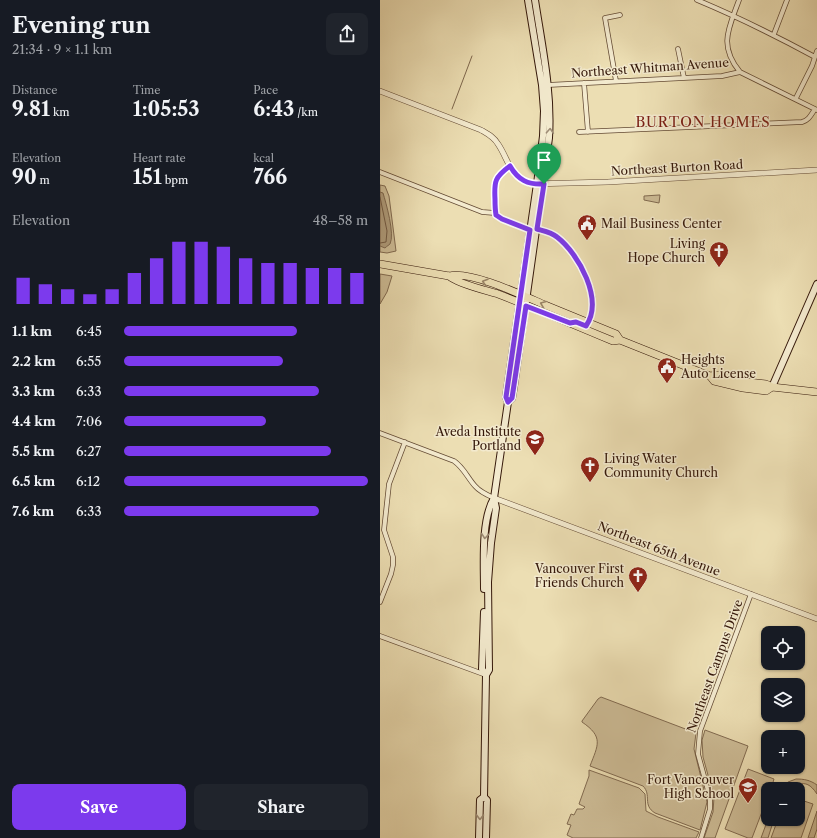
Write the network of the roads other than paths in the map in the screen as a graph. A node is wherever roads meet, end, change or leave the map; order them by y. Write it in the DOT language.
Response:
graph roads {
  1 [pos="528,0"];
  2 [pos="534,0"];
  3 [pos="697,0"];
  4 [pos="739,0"];
  5 [pos="787,0"];
  6 [pos="620,15"];
  7 [pos="733,15"];
  8 [pos="774,34"];
  9 [pos="536,45"];
  10 [pos="678,49"];
  11 [pos="817,51"];
  12 [pos="815,57"];
  13 [pos="740,72"];
  14 [pos="684,78"];
  15 [pos="616,81"];
  16 [pos="584,83"];
  17 [pos="548,85"];
  18 [pos="380,91"];
  19 [pos="796,98"];
  20 [pos="816,109"];
  21 [pos="579,132"];
  22 [pos="588,132"];
  23 [pos="510,166"];
  24 [pos="817,170"];
  25 [pos="380,172"];
  26 [pos="540,184"];
  27 [pos="495,212"];
  28 [pos="537,229"];
  29 [pos="530,230"];
  30 [pos="380,264"];
  31 [pos="449,276"];
  32 [pos="817,284"];
  33 [pos="524,296"];
  34 [pos="523,304"];
  35 [pos="570,323"];
  36 [pos="588,323"];
  37 [pos="618,337"];
  38 [pos="772,387"];
  39 [pos="817,392"];
  40 [pos="380,433"];
  41 [pos="405,442"];
  42 [pos="494,498"];
  43 [pos="751,594"];
  44 [pos="380,602"];
  45 [pos="817,619"];
  46 [pos="380,636"];
  47 [pos="486,676"];
  48 [pos="484,797"];
  49 [pos="479,838"];
  50 [pos="486,838"];
  51 [pos="701,838"];
  1 -- 9 [label="main road"];
  2 -- 17 [label="main road"];
  3 -- 7 [label="street"];
  4 -- 7 [label="street"];
  5 -- 8 [label="street"];
  6 -- 15 [label="street"];
  7 -- 8 [label="street"];
  7 -- 13 [label="street"];
  8 -- 12 [label="street"];
  9 -- 17 [label="main road"];
  9 -- 26 [label="main road"];
  10 -- 14 [label="street"];
  11 -- 12 [label="street"];
  12 -- 19 [label="street"];
  13 -- 14 [label="street, Northeast Whitman Avenue"];
  13 -- 19 [label="street, Northeast Whitman Avenue"];
  14 -- 15 [label="street, Northeast Whitman Avenue"];
  15 -- 16 [label="street, Northeast Whitman Avenue"];
  16 -- 17 [label="street, Northeast Whitman Avenue"];
  16 -- 22 [label="street"];
  26 -- 17 [label="main road, one-way"];
  18 -- 23 [label="street"];
  19 -- 20 [label="street, Northeast Whitman Avenue"];
  20 -- 22 [label="street"];
  21 -- 22 [label="street"];
  23 -- 26 [label="street"];
  23 -- 27 [label="street"];
  24 -- 26 [label="street, Northeast Burton Road"];
  25 -- 27 [label="street"];
  26 -- 28 [label="main road"];
  26 -- 29 [label="main road"];
  27 -- 29 [label="street"];
  28 -- 33 [label="main road"];
  28 -- 36 [label="street"];
  29 -- 33 [label="main road"];
  30 -- 31 [label="main road"];
  33 -- 31 [label="main road, one-way"];
  31 -- 34 [label="main road"];
  32 -- 38 [label="main road"];
  33 -- 34 [label="main road"];
  36 -- 33 [label="main road, one-way"];
  34 -- 35 [label="main road"];
  34 -- 42 [label="main road"];
  35 -- 36 [label="main road"];
  35 -- 37 [label="main road"];
  36 -- 37 [label="main road"];
  37 -- 38 [label="main road"];
  38 -- 39 [label="main road"];
  40 -- 41 [label="street"];
  41 -- 42 [label="street"];
  41 -- 44 [label="street"];
  42 -- 43 [label="street, Northeast 65th Avenue"];
  42 -- 47 [label="main road"];
  43 -- 45 [label="street, Northeast 65th Avenue"];
  43 -- 51 [label="street, Northeast Campus Drive"];
  46 -- 47 [label="street"];
  47 -- 48 [label="main road"];
  48 -- 49 [label="main road, one-way"];
  48 -- 50 [label="main road"];
}
